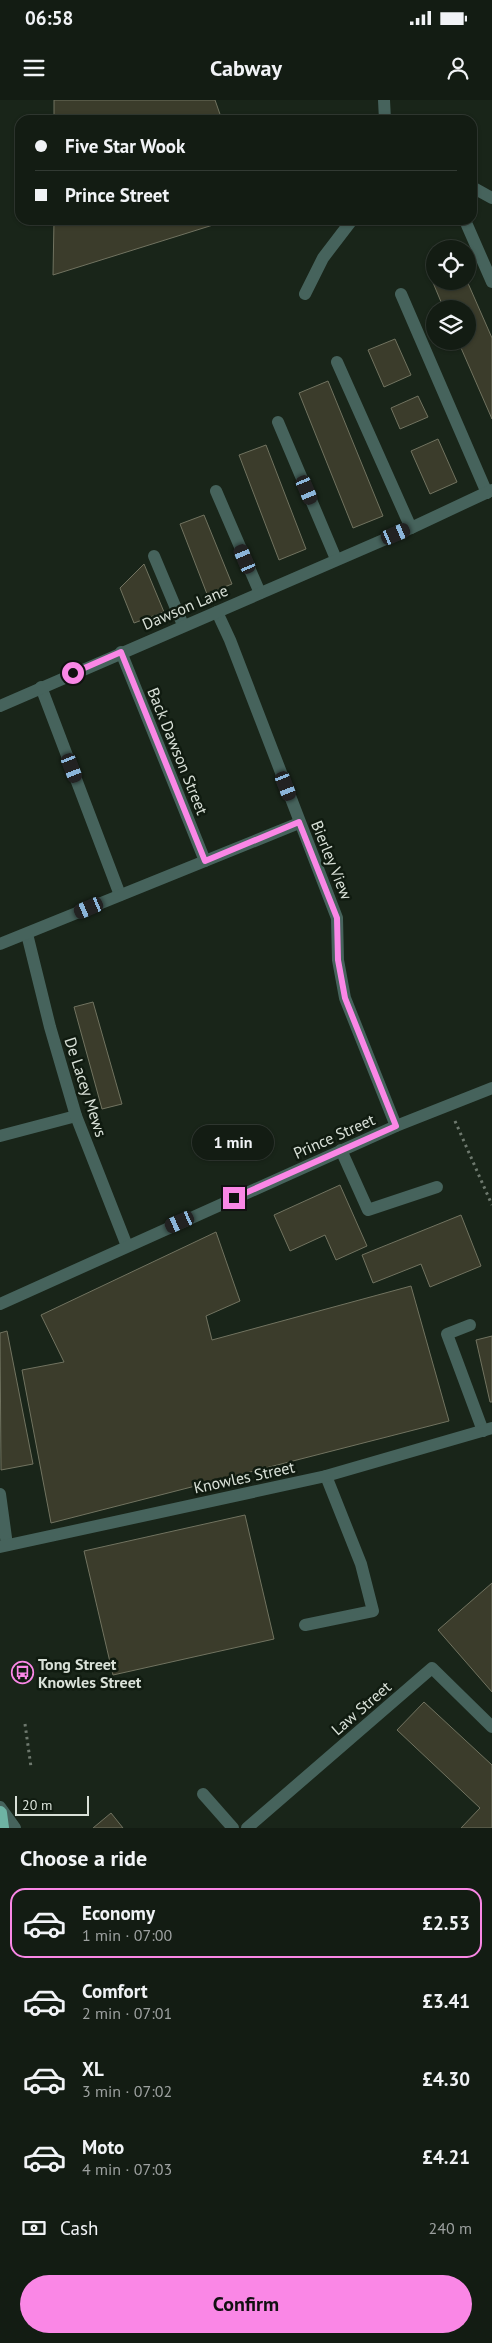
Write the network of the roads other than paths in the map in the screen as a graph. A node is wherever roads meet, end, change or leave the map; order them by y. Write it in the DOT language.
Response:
graph roads {
  1 [pos="384,100"];
  2 [pos="386,115"];
  3 [pos="477,190"];
  4 [pos="492,198"];
  5 [pos="348,225"];
  6 [pos="467,225"];
  7 [pos="492,282"];
  8 [pos="305,294"];
  9 [pos="401,294"];
  10 [pos="337,362"];
  11 [pos="278,422"];
  12 [pos="216,491"];
  13 [pos="490,492"];
  14 [pos="411,528"];
  15 [pos="154,556"];
  16 [pos="336,559"];
  17 [pos="260,593"];
  18 [pos="217,612"];
  19 [pos="183,626"];
  20 [pos="121,652"];
  21 [pos="41,686"];
  22 [pos="0,706"];
  23 [pos="299,822"];
  24 [pos="205,861"];
  25 [pos="120,895"];
  26 [pos="27,934"];
  27 [pos="0,944"];
  28 [pos="492,1088"];
  29 [pos="76,1116"];
  30 [pos="396,1126"];
  31 [pos="0,1136"];
  32 [pos="341,1150"];
  33 [pos="437,1188"];
  34 [pos="127,1246"];
  35 [pos="0,1304"];
  36 [pos="470,1325"];
  37 [pos="487,1430"];
  38 [pos="326,1476"];
  39 [pos="0,1494"];
  40 [pos="3,1546"];
  41 [pos="305,1625"];
  42 [pos="492,1727"];
  43 [pos="203,1794"];
  44 [pos="0,1807"];
  45 [pos="0,1813"];
  46 [pos="2,1828"];
  47 [pos="15,1828"];
  48 [pos="233,1828"];
  49 [pos="247,1828"];
  1 -- 2 [label="street"];
  3 -- 4 [label="street"];
  5 -- 8 [label="street"];
  6 -- 7 [label="street"];
  9 -- 13 [label="street"];
  10 -- 14 [label="street"];
  11 -- 16 [label="street"];
  12 -- 17 [label="street"];
  13 -- 14 [label="street, Dawson Lane"];
  14 -- 16 [label="street, Dawson Lane"];
  15 -- 19 [label="street"];
  16 -- 17 [label="street, Dawson Lane"];
  17 -- 18 [label="street, Dawson Lane"];
  18 -- 19 [label="street, Dawson Lane"];
  18 -- 23 [label="street, Bierley View"];
  19 -- 20 [label="street, Dawson Lane"];
  20 -- 21 [label="street, Dawson Lane"];
  20 -- 24 [label="street, Back Dawson Street"];
  21 -- 22 [label="street, Dawson Lane"];
  21 -- 25 [label="street"];
  23 -- 24 [label="street"];
  23 -- 30 [label="street, Bierley View"];
  24 -- 25 [label="street"];
  25 -- 26 [label="street"];
  26 -- 27 [label="street"];
  26 -- 29 [label="street, De Lacey Mews"];
  28 -- 30 [label="street, Prince Street"];
  29 -- 31 [label="street"];
  29 -- 34 [label="street, De Lacey Mews"];
  30 -- 32 [label="street, Prince Street"];
  32 -- 33 [label="street"];
  32 -- 34 [label="street, Prince Street"];
  34 -- 35 [label="street, Prince Street"];
  36 -- 37 [label="street"];
  37 -- 38 [label="street, Knowles Street"];
  38 -- 40 [label="street, Knowles Street"];
  38 -- 41 [label="street"];
  39 -- 40 [label="street"];
  42 -- 49 [label="street, Law Street"];
  43 -- 48 [label="street"];
  44 -- 47 [label="street"];
  45 -- 46 [label="highway"];
}
